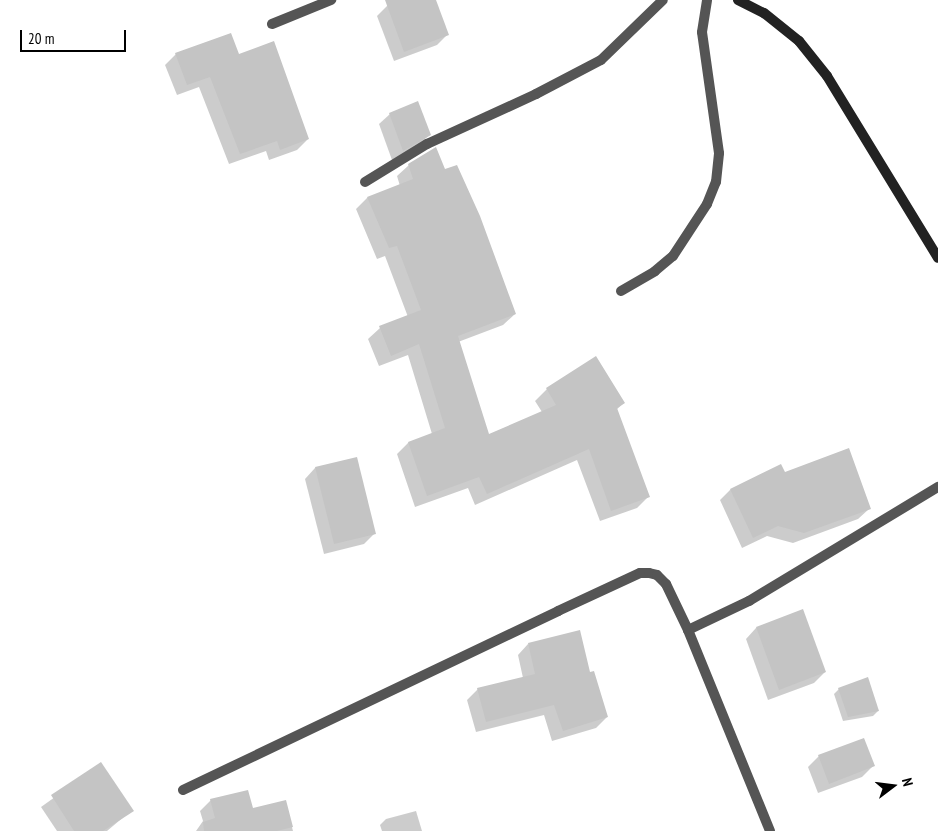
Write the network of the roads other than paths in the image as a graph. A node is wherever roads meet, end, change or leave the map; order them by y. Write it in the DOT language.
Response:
graph roads {
  1 [pos="331,0"];
  2 [pos="662,0"];
  3 [pos="707,0"];
  4 [pos="738,0"];
  5 [pos="272,24"];
  6 [pos="365,182"];
  7 [pos="938,258"];
  8 [pos="621,291"];
  9 [pos="938,487"];
  10 [pos="688,630"];
  11 [pos="184,790"];
  12 [pos="770,831"];
  1 -- 5 [label="street"];
  2 -- 6 [label="street"];
  3 -- 8 [label="street"];
  4 -- 7 [label="street"];
  9 -- 10 [label="street"];
  10 -- 11 [label="street"];
  10 -- 12 [label="street"];
}
